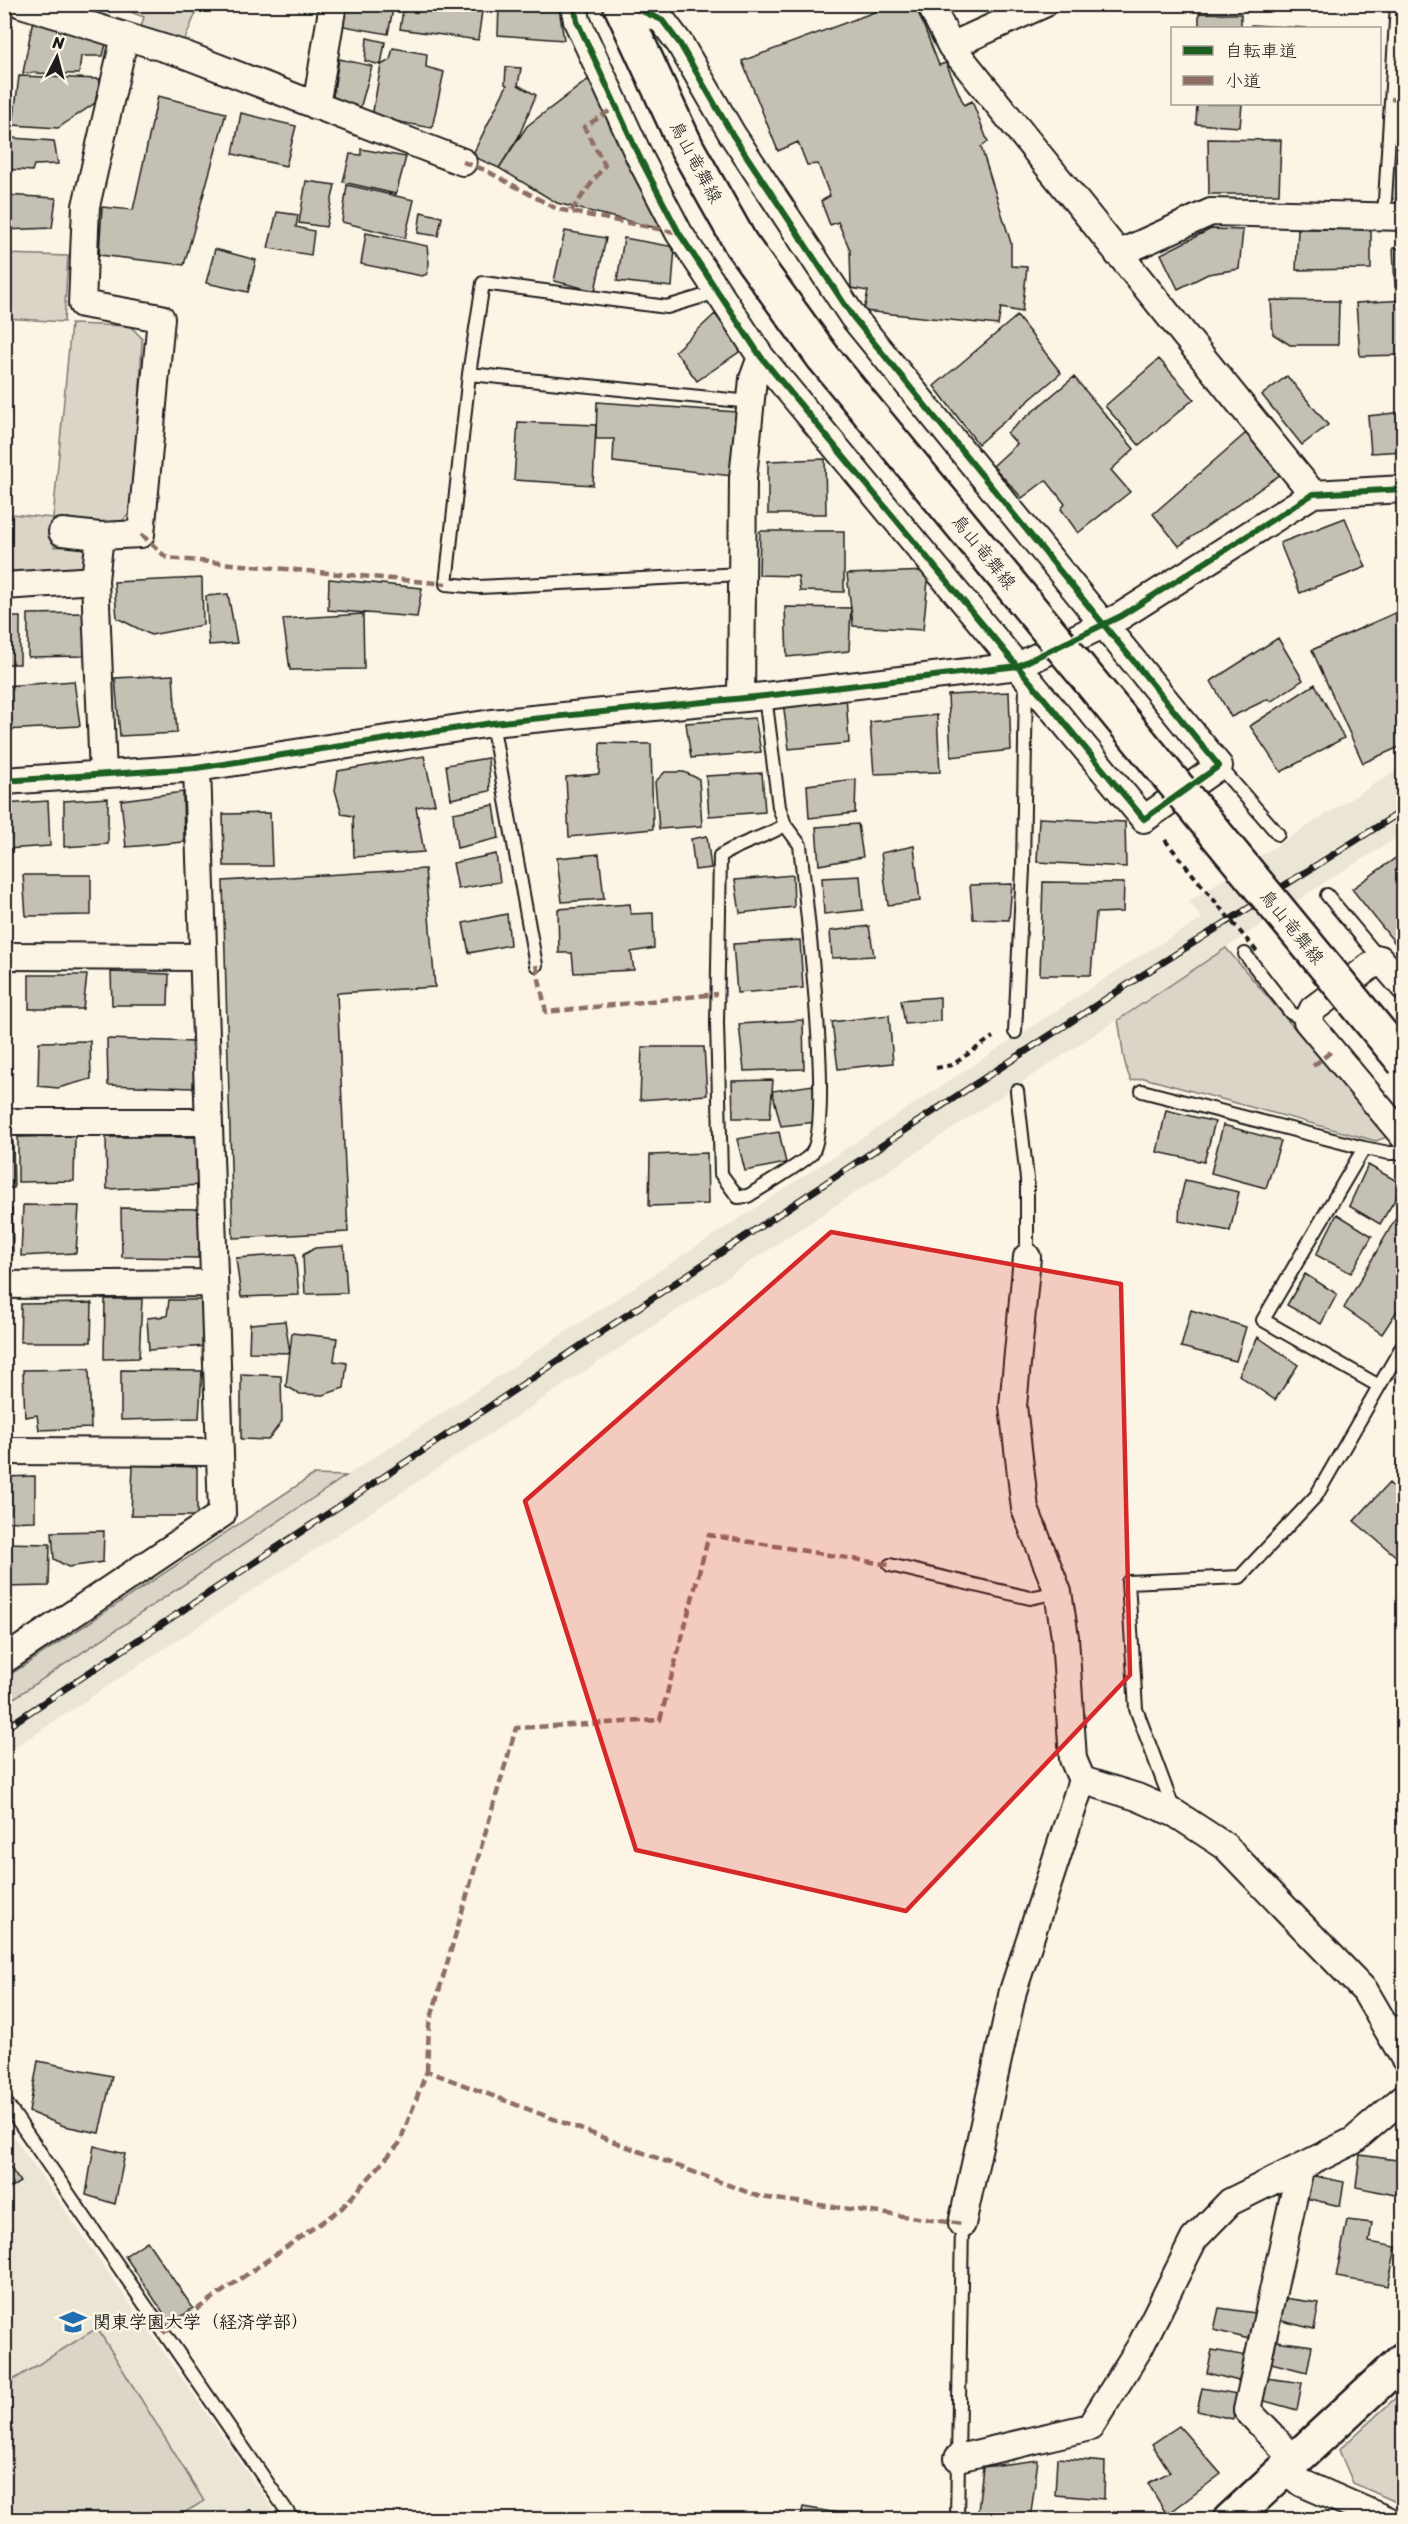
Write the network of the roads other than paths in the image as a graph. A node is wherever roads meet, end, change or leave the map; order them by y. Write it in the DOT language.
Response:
graph roads {
  1 [pos="21,4"];
  2 [pos="333,4"];
  3 [pos="574,4"];
  4 [pos="620,4"];
  5 [pos="626,4"];
  6 [pos="930,4"];
  7 [pos="1044,4"];
  8 [pos="1397,4"];
  9 [pos="56,10"];
  10 [pos="125,36"];
  11 [pos="951,46"];
  12 [pos="316,106"];
  13 [pos="464,162"];
  14 [pos="1394,217"];
  15 [pos="1118,254"];
  16 [pos="717,292"];
  17 [pos="761,357"];
  18 [pos="469,375"];
  19 [pos="751,402"];
  20 [pos="1404,489"];
  21 [pos="1313,494"];
  22 [pos="62,532"];
  23 [pos="100,536"];
  24 [pos="742,574"];
  25 [pos="95,580"];
  26 [pos="4,586"];
  27 [pos="1105,624"];
  28 [pos="1022,673"];
  29 [pos="753,697"];
  30 [pos="492,723"];
  31 [pos="1219,766"];
  32 [pos="196,768"];
  33 [pos="103,774"];
  34 [pos="4,781"];
  35 [pos="785,825"];
  36 [pos="1278,834"];
  37 [pos="1327,895"];
  38 [pos="1252,953"];
  39 [pos="4,956"];
  40 [pos="203,957"];
  41 [pos="1380,959"];
  42 [pos="536,965"];
  43 [pos="1404,987"];
  44 [pos="1307,1021"];
  45 [pos="1015,1032"];
  46 [pos="1404,1062"];
  47 [pos="1017,1091"];
  48 [pos="1142,1091"];
  49 [pos="4,1122"];
  50 [pos="208,1122"];
  51 [pos="1404,1137"];
  52 [pos="1364,1148"];
  53 [pos="1404,1153"];
  54 [pos="1027,1257"];
  55 [pos="214,1283"];
  56 [pos="4,1285"];
  57 [pos="1404,1344"];
  58 [pos="1379,1386"];
  59 [pos="4,1451"];
  60 [pos="219,1452"];
  61 [pos="890,1565"];
  62 [pos="1058,1592"];
  63 [pos="4,1660"];
  64 [pos="1082,1780"];
  65 [pos="1176,1814"];
  66 [pos="1404,2058"];
  67 [pos="1404,2097"];
  68 [pos="4,2100"];
  69 [pos="1300,2168"];
  70 [pos="962,2224"];
  71 [pos="1404,2359"];
  72 [pos="958,2458"];
  73 [pos="1289,2464"];
  74 [pos="1375,2517"];
  75 [pos="293,2520"];
  76 [pos="957,2520"];
  77 [pos="1230,2520"];
  1 -- 9 [label="street"];
  2 -- 12 [label="street"];
  3 -- 16 [label="street"];
  4 -- 46 [label="main road, 鳥山竜舞線, bridge"];
  5 -- 27 [label="street"];
  6 -- 11 [label="street"];
  7 -- 11 [label="street"];
  8 -- 14 [label="lane"];
  9 -- 10 [label="street"];
  10 -- 12 [label="street"];
  10 -- 23 [label="street"];
  11 -- 15 [label="street"];
  12 -- 13 [label="street"];
  14 -- 15 [label="street"];
  15 -- 21 [label="street"];
  16 -- 17 [label="street"];
  16 -- 18 [label="lane"];
  17 -- 19 [label="street"];
  17 -- 28 [label="street"];
  18 -- 19 [label="lane"];
  18 -- 24 [label="lane"];
  19 -- 24 [label="street"];
  20 -- 21 [label="street"];
  21 -- 27 [label="street"];
  22 -- 23 [label="street"];
  23 -- 25 [label="street"];
  24 -- 29 [label="street"];
  25 -- 26 [label="street"];
  25 -- 33 [label="street"];
  27 -- 28 [label="street"];
  27 -- 31 [label="street"];
  28 -- 29 [label="street"];
  28 -- 31 [label="street"];
  28 -- 45 [label="lane"];
  29 -- 30 [label="street"];
  29 -- 35 [label="lane"];
  30 -- 32 [label="street"];
  30 -- 42 [label="lane"];
  31 -- 36 [label="lane"];
  32 -- 33 [label="street"];
  32 -- 40 [label="street"];
  33 -- 34 [label="street"];
  35 -- 35 [label="lane"];
  37 -- 41 [label="lane"];
  38 -- 44 [label="lane"];
  39 -- 40 [label="street"];
  40 -- 50 [label="street"];
  41 -- 43 [label="street"];
  41 -- 44 [label="street"];
  44 -- 51 [label="street"];
  47 -- 54 [label="lane"];
  48 -- 52 [label="lane"];
  49 -- 50 [label="street"];
  50 -- 55 [label="street"];
  52 -- 53 [label="lane"];
  52 -- 58 [label="lane"];
  54 -- 62 [label="street"];
  55 -- 56 [label="street"];
  55 -- 60 [label="street"];
  57 -- 58 [label="lane"];
  58 -- 65 [label="lane"];
  59 -- 60 [label="street"];
  60 -- 63 [label="street"];
  61 -- 62 [label="lane"];
  62 -- 64 [label="street"];
  64 -- 65 [label="street"];
  64 -- 70 [label="street"];
  65 -- 66 [label="street"];
  67 -- 69 [label="street"];
  68 -- 75 [label="lane"];
  69 -- 72 [label="street"];
  69 -- 73 [label="street"];
  70 -- 72 [label="lane"];
  71 -- 73 [label="main road"];
  72 -- 76 [label="lane"];
  73 -- 74 [label="street"];
  73 -- 77 [label="main road"];
}
